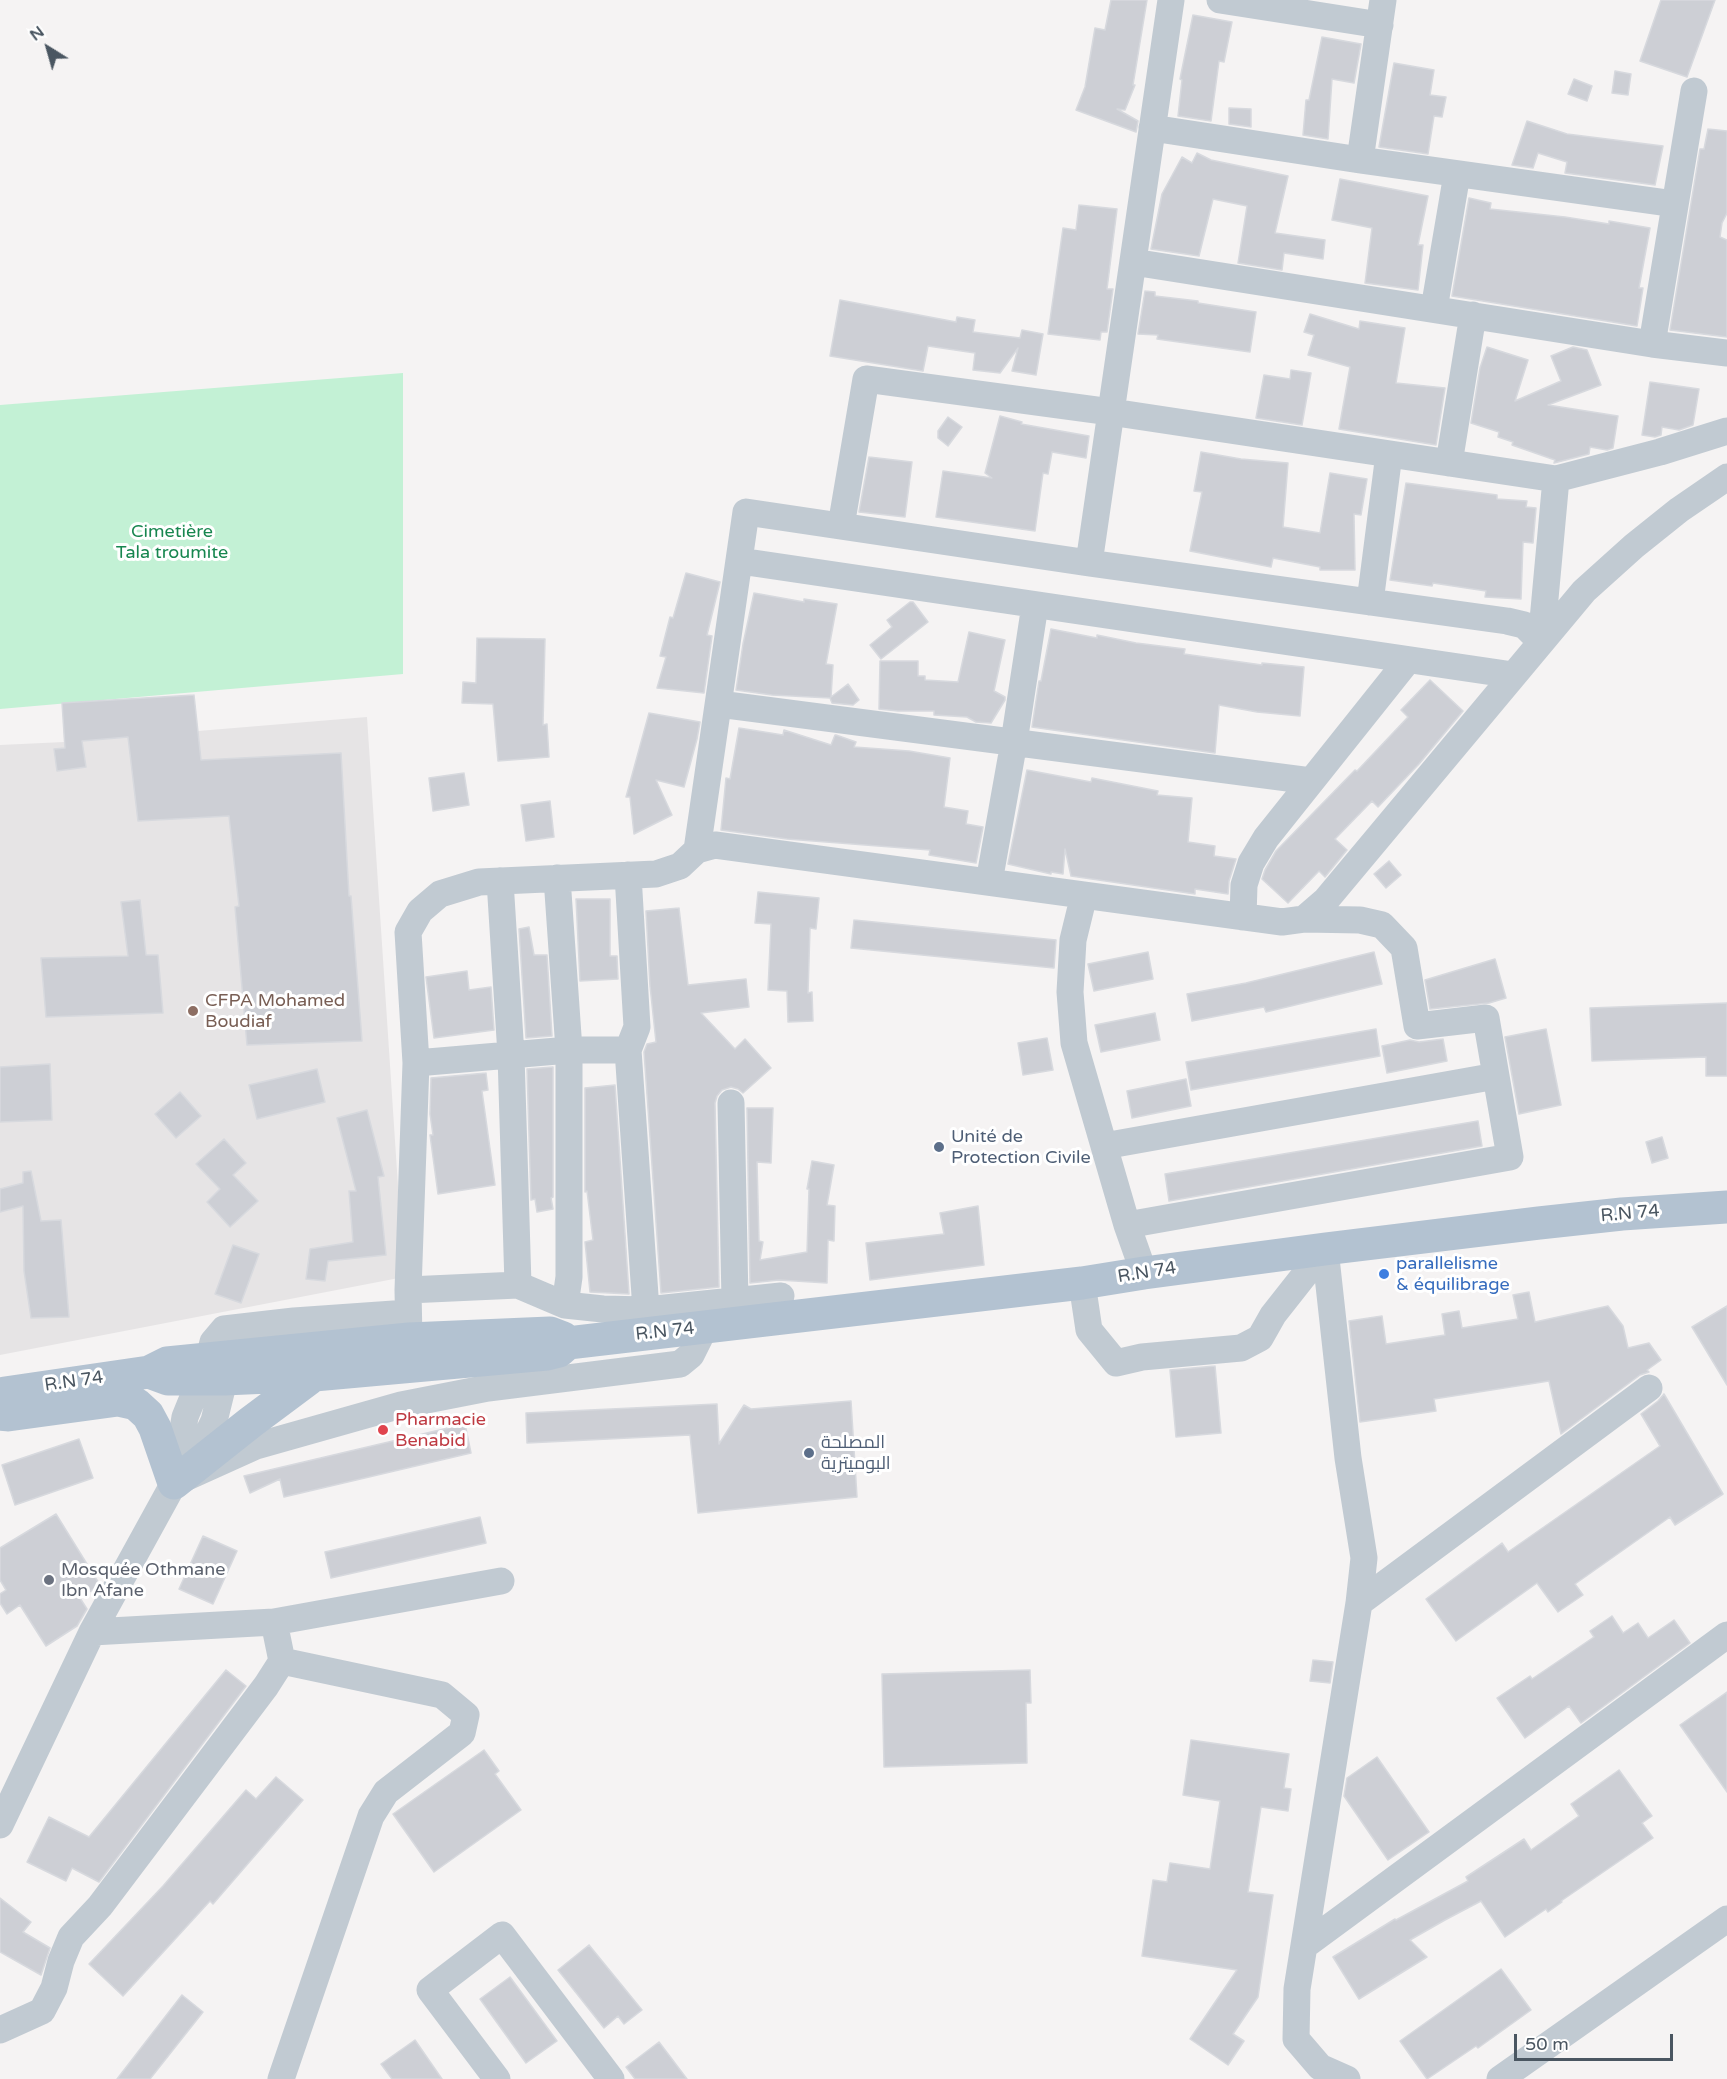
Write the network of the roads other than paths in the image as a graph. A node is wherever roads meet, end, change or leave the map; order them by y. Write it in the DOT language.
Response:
graph roads {
  1 [pos="1171,0"];
  2 [pos="1220,0"];
  3 [pos="1382,12"];
  4 [pos="1694,91"];
  5 [pos="1152,128"];
  6 [pos="1360,160"];
  7 [pos="1457,174"];
  8 [pos="1675,204"];
  9 [pos="1133,262"];
  10 [pos="1434,309"];
  11 [pos="1473,315"];
  12 [pos="1652,344"];
  13 [pos="1727,353"];
  14 [pos="1111,411"];
  15 [pos="1727,431"];
  16 [pos="1389,454"];
  17 [pos="1449,463"];
  18 [pos="1727,477"];
  19 [pos="1556,479"];
  20 [pos="841,526"];
  21 [pos="740,561"];
  22 [pos="1089,563"];
  23 [pos="1370,602"];
  24 [pos="1035,604"];
  25 [pos="1541,642"];
  26 [pos="1408,660"];
  27 [pos="1513,675"];
  28 [pos="718,704"];
  29 [pos="1014,742"];
  30 [pos="1311,781"];
  31 [pos="697,850"];
  32 [pos="628,876"];
  33 [pos="557,879"];
  34 [pos="500,881"];
  35 [pos="989,882"];
  36 [pos="1084,895"];
  37 [pos="1243,917"];
  38 [pos="1304,919"];
  39 [pos="569,1050"];
  40 [pos="628,1050"];
  41 [pos="511,1055"];
  42 [pos="416,1063"];
  43 [pos="1496,1077"];
  44 [pos="731,1103"];
  45 [pos="1104,1146"];
  46 [pos="1727,1207"];
  47 [pos="1127,1225"];
  48 [pos="1325,1249"];
  49 [pos="1144,1273"];
  50 [pos="1082,1284"];
  51 [pos="518,1285"];
  52 [pos="781,1296"];
  53 [pos="735,1301"];
  54 [pos="565,1305"];
  55 [pos="646,1310"];
  56 [pos="409,1314"];
  57 [pos="705,1328"];
  58 [pos="576,1342"];
  59 [pos="216,1368"];
  60 [pos="314,1375"];
  61 [pos="584,1376"];
  62 [pos="1649,1388"];
  63 [pos="0,1394"];
  64 [pos="0,1414"];
  65 [pos="174,1483"];
  66 [pos="501,1581"];
  67 [pos="1359,1603"];
  68 [pos="274,1622"];
  69 [pos="93,1632"];
  70 [pos="1727,1635"];
  71 [pos="282,1661"];
  72 [pos="0,1825"];
  73 [pos="1727,1919"];
  74 [pos="1304,1946"];
  75 [pos="0,2030"];
  76 [pos="281,2079"];
  77 [pos="497,2079"];
  78 [pos="611,2079"];
  79 [pos="1347,2079"];
  80 [pos="1500,2079"];
  1 -- 5 [label="street"];
  2 -- 3 [label="street"];
  3 -- 6 [label="street"];
  4 -- 8 [label="street"];
  5 -- 6 [label="street"];
  5 -- 9 [label="street"];
  6 -- 7 [label="street"];
  7 -- 8 [label="street"];
  7 -- 10 [label="street"];
  8 -- 12 [label="street"];
  9 -- 10 [label="street"];
  9 -- 14 [label="street"];
  10 -- 11 [label="street"];
  11 -- 12 [label="street"];
  11 -- 17 [label="street"];
  12 -- 13 [label="street"];
  14 -- 16 [label="street"];
  14 -- 20 [label="street"];
  14 -- 22 [label="street"];
  15 -- 19 [label="street"];
  16 -- 17 [label="street"];
  16 -- 23 [label="street"];
  17 -- 19 [label="street"];
  18 -- 25 [label="street"];
  19 -- 25 [label="street"];
  20 -- 21 [label="street"];
  20 -- 22 [label="street"];
  21 -- 24 [label="street"];
  21 -- 28 [label="street"];
  22 -- 23 [label="street"];
  23 -- 25 [label="street"];
  24 -- 26 [label="street"];
  24 -- 29 [label="street"];
  25 -- 27 [label="street"];
  26 -- 27 [label="street"];
  26 -- 30 [label="street"];
  27 -- 38 [label="street"];
  28 -- 29 [label="street"];
  28 -- 31 [label="street"];
  29 -- 30 [label="street"];
  29 -- 35 [label="street"];
  30 -- 37 [label="street"];
  31 -- 32 [label="street"];
  31 -- 35 [label="street"];
  32 -- 33 [label="street"];
  32 -- 40 [label="street"];
  33 -- 34 [label="street"];
  33 -- 39 [label="street"];
  34 -- 41 [label="street"];
  34 -- 42 [label="street"];
  35 -- 36 [label="street"];
  36 -- 37 [label="street"];
  36 -- 45 [label="street"];
  37 -- 38 [label="street"];
  38 -- 43 [label="street"];
  39 -- 40 [label="street"];
  39 -- 41 [label="street"];
  39 -- 54 [label="street"];
  40 -- 55 [label="street"];
  41 -- 42 [label="street"];
  41 -- 51 [label="street"];
  42 -- 56 [label="street"];
  43 -- 45 [label="street"];
  43 -- 47 [label="street"];
  44 -- 53 [label="street"];
  45 -- 47 [label="street"];
  46 -- 48 [label="main road, R.N 74"];
  47 -- 49 [label="street"];
  48 -- 49 [label="main road, R.N 74"];
  48 -- 50 [label="street"];
  48 -- 67 [label="street"];
  49 -- 50 [label="main road, R.N 74"];
  50 -- 57 [label="main road, R.N 74"];
  51 -- 54 [label="street"];
  51 -- 56 [label="street"];
  52 -- 53 [label="street"];
  53 -- 55 [label="street"];
  54 -- 55 [label="street"];
  56 -- 58 [label="main road, R.N 74"];
  56 -- 59 [label="main road, R.N 74"];
  57 -- 58 [label="main road, R.N 74"];
  57 -- 61 [label="street"];
  58 -- 60 [label="main road, R.N 74"];
  58 -- 61 [label="street"];
  59 -- 60 [label="main road, R.N 74"];
  59 -- 63 [label="main road, R.N 74"];
  59 -- 65 [label="street"];
  60 -- 65 [label="main road"];
  61 -- 65 [label="street"];
  62 -- 67 [label="street"];
  64 -- 65 [label="main road"];
  65 -- 69 [label="street"];
  66 -- 68 [label="street"];
  67 -- 74 [label="street"];
  68 -- 69 [label="street"];
  68 -- 71 [label="street"];
  69 -- 72 [label="street"];
  70 -- 74 [label="street"];
  71 -- 75 [label="street"];
  71 -- 76 [label="street"];
  73 -- 80 [label="street"];
  74 -- 79 [label="street"];
  77 -- 78 [label="street"];
}
